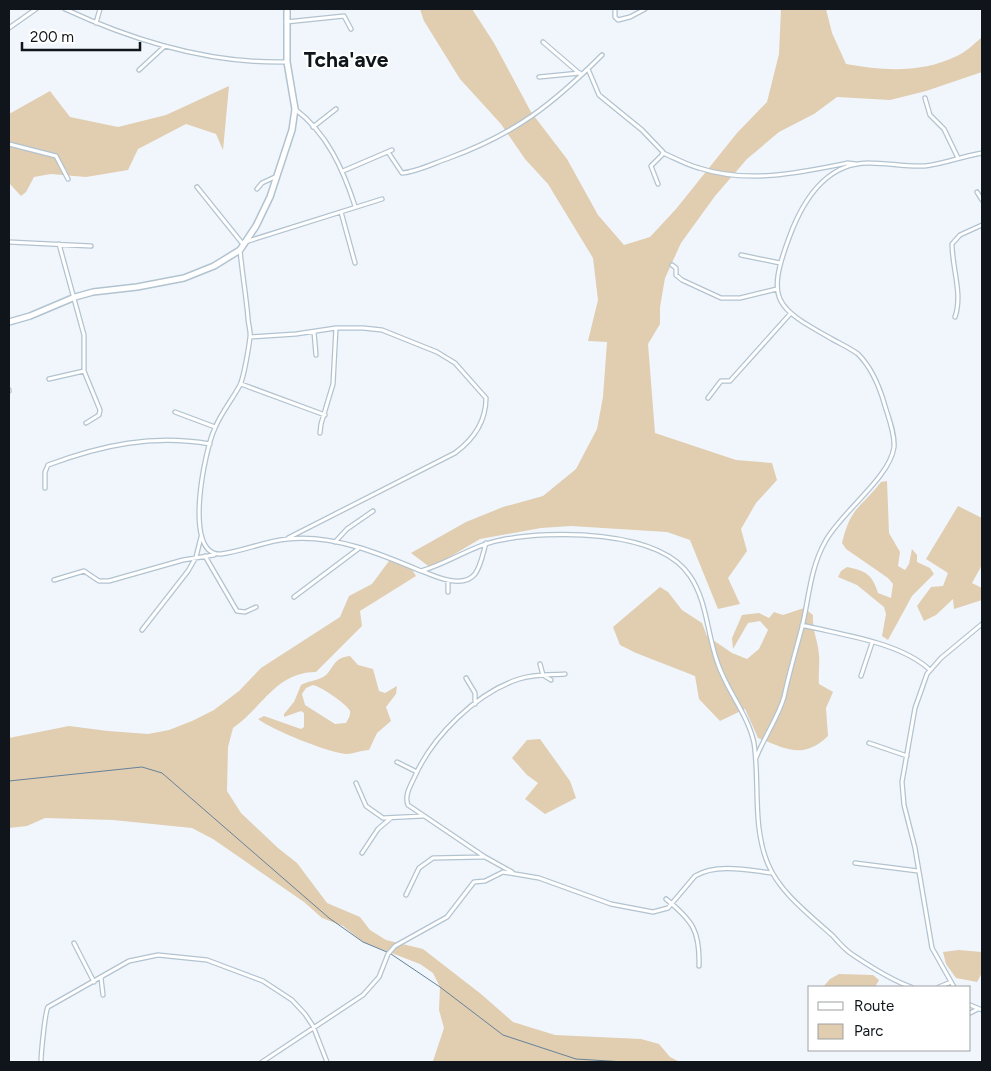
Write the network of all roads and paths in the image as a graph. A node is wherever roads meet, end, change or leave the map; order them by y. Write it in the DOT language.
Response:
graph roads {
  1 [pos="36,9"];
  2 [pos="65,9"];
  3 [pos="100,9"];
  4 [pos="287,9"];
  5 [pos="615,9"];
  6 [pos="645,9"];
  7 [pos="286,22"];
  8 [pos="96,23"];
  9 [pos="9,28"];
  10 [pos="351,29"];
  11 [pos="543,42"];
  12 [pos="166,46"];
  13 [pos="602,55"];
  14 [pos="287,62"];
  15 [pos="588,69"];
  16 [pos="139,70"];
  17 [pos="581,73"];
  18 [pos="538,78"];
  19 [pos="925,98"];
  20 [pos="294,109"];
  21 [pos="336,109"];
  22 [pos="313,127"];
  23 [pos="9,144"];
  24 [pos="392,150"];
  25 [pos="388,152"];
  26 [pos="663,153"];
  27 [pos="982,153"];
  28 [pos="958,158"];
  29 [pos="857,164"];
  30 [pos="343,171"];
  31 [pos="278,176"];
  32 [pos="68,179"];
  33 [pos="658,184"];
  34 [pos="197,186"];
  35 [pos="257,189"];
  36 [pos="977,192"];
  37 [pos="382,200"];
  38 [pos="982,200"];
  39 [pos="355,206"];
  40 [pos="341,212"];
  41 [pos="982,225"];
  42 [pos="9,242"];
  43 [pos="245,243"];
  44 [pos="59,244"];
  45 [pos="91,246"];
  46 [pos="240,250"];
  47 [pos="741,254"];
  48 [pos="355,263"];
  49 [pos="780,263"];
  50 [pos="672,265"];
  51 [pos="777,289"];
  52 [pos="75,297"];
  53 [pos="790,314"];
  54 [pos="955,318"];
  55 [pos="9,322"];
  56 [pos="336,328"];
  57 [pos="314,332"];
  58 [pos="250,337"];
  59 [pos="316,355"];
  60 [pos="84,371"];
  61 [pos="49,379"];
  62 [pos="241,384"];
  63 [pos="708,398"];
  64 [pos="175,412"];
  65 [pos="325,414"];
  66 [pos="86,423"];
  67 [pos="215,427"];
  68 [pos="320,433"];
  69 [pos="210,444"];
  70 [pos="45,488"];
  71 [pos="373,511"];
  72 [pos="201,536"];
  73 [pos="288,539"];
  74 [pos="335,542"];
  75 [pos="486,543"];
  76 [pos="359,549"];
  77 [pos="214,555"];
  78 [pos="205,556"];
  79 [pos="196,557"];
  80 [pos="421,571"];
  81 [pos="54,580"];
  82 [pos="448,580"];
  83 [pos="448,592"];
  84 [pos="294,596"];
  85 [pos="256,607"];
  86 [pos="982,624"];
  87 [pos="802,625"];
  88 [pos="142,630"];
  89 [pos="872,643"];
  90 [pos="540,664"];
  91 [pos="930,670"];
  92 [pos="565,674"];
  93 [pos="543,675"];
  94 [pos="860,676"];
  95 [pos="466,678"];
  96 [pos="551,680"];
  97 [pos="475,704"];
  98 [pos="869,743"];
  99 [pos="907,756"];
  100 [pos="756,758"];
  101 [pos="396,762"];
  102 [pos="417,772"];
  103 [pos="356,783"];
  104 [pos="426,816"];
  105 [pos="391,818"];
  106 [pos="362,853"];
  107 [pos="485,857"];
  108 [pos="856,863"];
  109 [pos="918,871"];
  110 [pos="772,873"];
  111 [pos="515,874"];
  112 [pos="406,895"];
  113 [pos="666,899"];
  114 [pos="673,904"];
  115 [pos="74,943"];
  116 [pos="699,966"];
  117 [pos="101,978"];
  118 [pos="94,982"];
  119 [pos="951,982"];
  120 [pos="909,986"];
  121 [pos="941,986"];
  122 [pos="953,986"];
  123 [pos="103,995"];
  124 [pos="313,1026"];
  125 [pos="41,1062"];
  126 [pos="262,1062"];
  127 [pos="327,1062"];
  1 -- 9 [label="street"];
  2 -- 8 [label="street"];
  3 -- 8 [label="street"];
  4 -- 7 [label="street"];
  5 -- 6 [label="street"];
  7 -- 10 [label="street"];
  7 -- 14 [label="street"];
  8 -- 12 [label="street"];
  11 -- 17 [label="street"];
  12 -- 14 [label="street"];
  12 -- 16 [label="street"];
  13 -- 15 [label="street"];
  14 -- 20 [label="street"];
  15 -- 17 [label="street"];
  15 -- 26 [label="street"];
  17 -- 18 [label="street"];
  17 -- 25 [label="street"];
  19 -- 28 [label="street"];
  20 -- 22 [label="street"];
  20 -- 31 [label="street"];
  21 -- 22 [label="street"];
  22 -- 30 [label="street"];
  23 -- 32 [label="street"];
  24 -- 25 [label="street"];
  25 -- 30 [label="street"];
  26 -- 29 [label="street"];
  26 -- 33 [label="street"];
  27 -- 28 [label="street"];
  28 -- 29 [label="street"];
  29 -- 49 [label="street"];
  30 -- 39 [label="street"];
  31 -- 35 [label="street"];
  31 -- 43 [label="street"];
  34 -- 43 [label="street"];
  36 -- 38 [label="street"];
  37 -- 39 [label="street"];
  39 -- 40 [label="street"];
  40 -- 43 [label="street"];
  40 -- 48 [label="street"];
  41 -- 54 [label="street"];
  42 -- 44 [label="street"];
  43 -- 46 [label="street"];
  44 -- 45 [label="street"];
  44 -- 52 [label="street"];
  46 -- 52 [label="street"];
  46 -- 58 [label="street"];
  47 -- 49 [label="street"];
  49 -- 51 [label="street"];
  50 -- 51 [label="street"];
  51 -- 53 [label="street"];
  52 -- 55 [label="street"];
  52 -- 60 [label="street"];
  53 -- 63 [label="street"];
  53 -- 87 [label="street"];
  56 -- 57 [label="street"];
  56 -- 65 [label="street"];
  56 -- 73 [label="street"];
  57 -- 58 [label="street"];
  57 -- 59 [label="street"];
  58 -- 62 [label="street"];
  60 -- 61 [label="street"];
  60 -- 66 [label="street"];
  62 -- 65 [label="street"];
  62 -- 67 [label="street"];
  64 -- 67 [label="street"];
  65 -- 68 [label="street"];
  67 -- 69 [label="street"];
  69 -- 70 [label="street"];
  69 -- 72 [label="street"];
  71 -- 74 [label="street"];
  72 -- 77 [label="street"];
  72 -- 79 [label="street"];
  73 -- 74 [label="street"];
  73 -- 77 [label="street"];
  74 -- 76 [label="street"];
  75 -- 80 [label="street"];
  75 -- 82 [label="street"];
  75 -- 100 [label="street"];
  76 -- 80 [label="street"];
  76 -- 84 [label="street"];
  77 -- 78 [label="street"];
  78 -- 79 [label="street"];
  78 -- 85 [label="street"];
  79 -- 81 [label="street"];
  79 -- 88 [label="street"];
  80 -- 82 [label="street"];
  82 -- 83 [label="street"];
  86 -- 91 [label="street"];
  87 -- 89 [label="street"];
  87 -- 100 [label="street"];
  89 -- 91 [label="street"];
  89 -- 94 [label="street"];
  90 -- 93 [label="street"];
  91 -- 99 [label="street"];
  92 -- 93 [label="street"];
  93 -- 96 [label="street"];
  93 -- 97 [label="street"];
  95 -- 97 [label="street"];
  97 -- 102 [label="street"];
  98 -- 99 [label="street"];
  99 -- 109 [label="street"];
  100 -- 110 [label="street"];
  101 -- 102 [label="street"];
  102 -- 104 [label="street"];
  103 -- 105 [label="street"];
  104 -- 105 [label="street"];
  104 -- 107 [label="street"];
  105 -- 106 [label="street"];
  107 -- 111 [label="street"];
  107 -- 112 [label="street"];
  108 -- 109 [label="street"];
  109 -- 119 [label="street"];
  110 -- 114 [label="street"];
  110 -- 120 [label="street"];
  111 -- 114 [label="street"];
  111 -- 124 [label="street"];
  113 -- 114 [label="street"];
  114 -- 116 [label="street"];
  115 -- 118 [label="street"];
  117 -- 118 [label="street"];
  117 -- 123 [label="street"];
  117 -- 124 [label="street"];
  118 -- 125 [label="street"];
  119 -- 121 [label="street"];
  119 -- 122 [label="street"];
  124 -- 126 [label="street"];
  124 -- 127 [label="street"];
}
